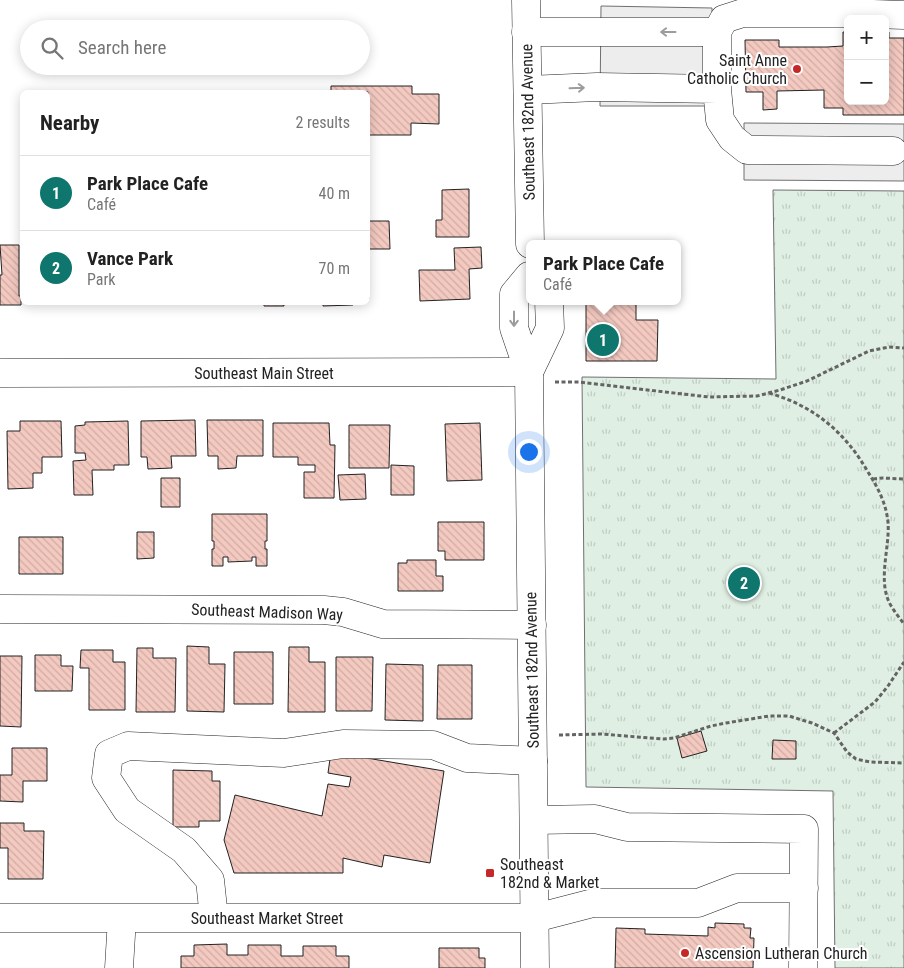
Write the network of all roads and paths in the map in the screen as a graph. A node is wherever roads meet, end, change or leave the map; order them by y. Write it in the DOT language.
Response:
graph roads {
  1 [pos="526,0"];
  2 [pos="904,15"];
  3 [pos="526,32"];
  4 [pos="717,32"];
  5 [pos="717,89"];
  6 [pos="528,90"];
  7 [pos="893,151"];
  8 [pos="530,240"];
  9 [pos="526,280"];
  10 [pos="549,305"];
  11 [pos="904,348"];
  12 [pos="0,374"];
  13 [pos="529,377"];
  14 [pos="768,393"];
  15 [pos="873,479"];
  16 [pos="904,479"];
  17 [pos="0,609"];
  18 [pos="904,624"];
  19 [pos="532,625"];
  20 [pos="904,662"];
  21 [pos="834,733"];
  22 [pos="533,748"];
  23 [pos="904,763"];
  24 [pos="534,820"];
  25 [pos="804,888"];
  26 [pos="0,918"];
  27 [pos="122,918"];
  28 [pos="214,918"];
  29 [pos="535,918"];
  30 [pos="119,968"];
  31 [pos="535,968"];
  32 [pos="803,968"];
  1 -- 3 [label="street, Southeast 182nd Avenue"];
  2 -- 4 [label="street"];
  4 -- 3 [label="street, one-way"];
  3 -- 6 [label="street, Southeast 182nd Avenue"];
  4 -- 5 [label="street"];
  6 -- 5 [label="street, one-way"];
  5 -- 7 [label="street"];
  6 -- 8 [label="street, Southeast 182nd Avenue"];
  9 -- 13 [label="street, Southeast 182nd Avenue, one-way"];
  10 -- 13 [label="street, Southeast 182nd Avenue"];
  11 -- 14 [label="path"];
  12 -- 13 [label="street, Southeast Main Street"];
  13 -- 14 [label="path"];
  13 -- 19 [label="street, Southeast 182nd Avenue"];
  14 -- 15 [label="path"];
  15 -- 16 [label="path"];
  15 -- 18 [label="path"];
  17 -- 19 [label="street, Southeast Madison Way"];
  19 -- 22 [label="street, Southeast 182nd Avenue"];
  20 -- 21 [label="path"];
  21 -- 22 [label="path"];
  21 -- 23 [label="path"];
  22 -- 24 [label="street, Southeast 182nd Avenue"];
  22 -- 28 [label="street"];
  24 -- 25 [label="street"];
  24 -- 29 [label="street, Southeast 182nd Avenue"];
  25 -- 29 [label="street, Southeast Market Street"];
  25 -- 32 [label="street"];
  26 -- 27 [label="street, Southeast Market Street"];
  27 -- 28 [label="street, Southeast Market Street"];
  27 -- 30 [label="street"];
  28 -- 29 [label="street, Southeast Market Street"];
  29 -- 31 [label="street, Southeast 182nd Avenue"];
}
